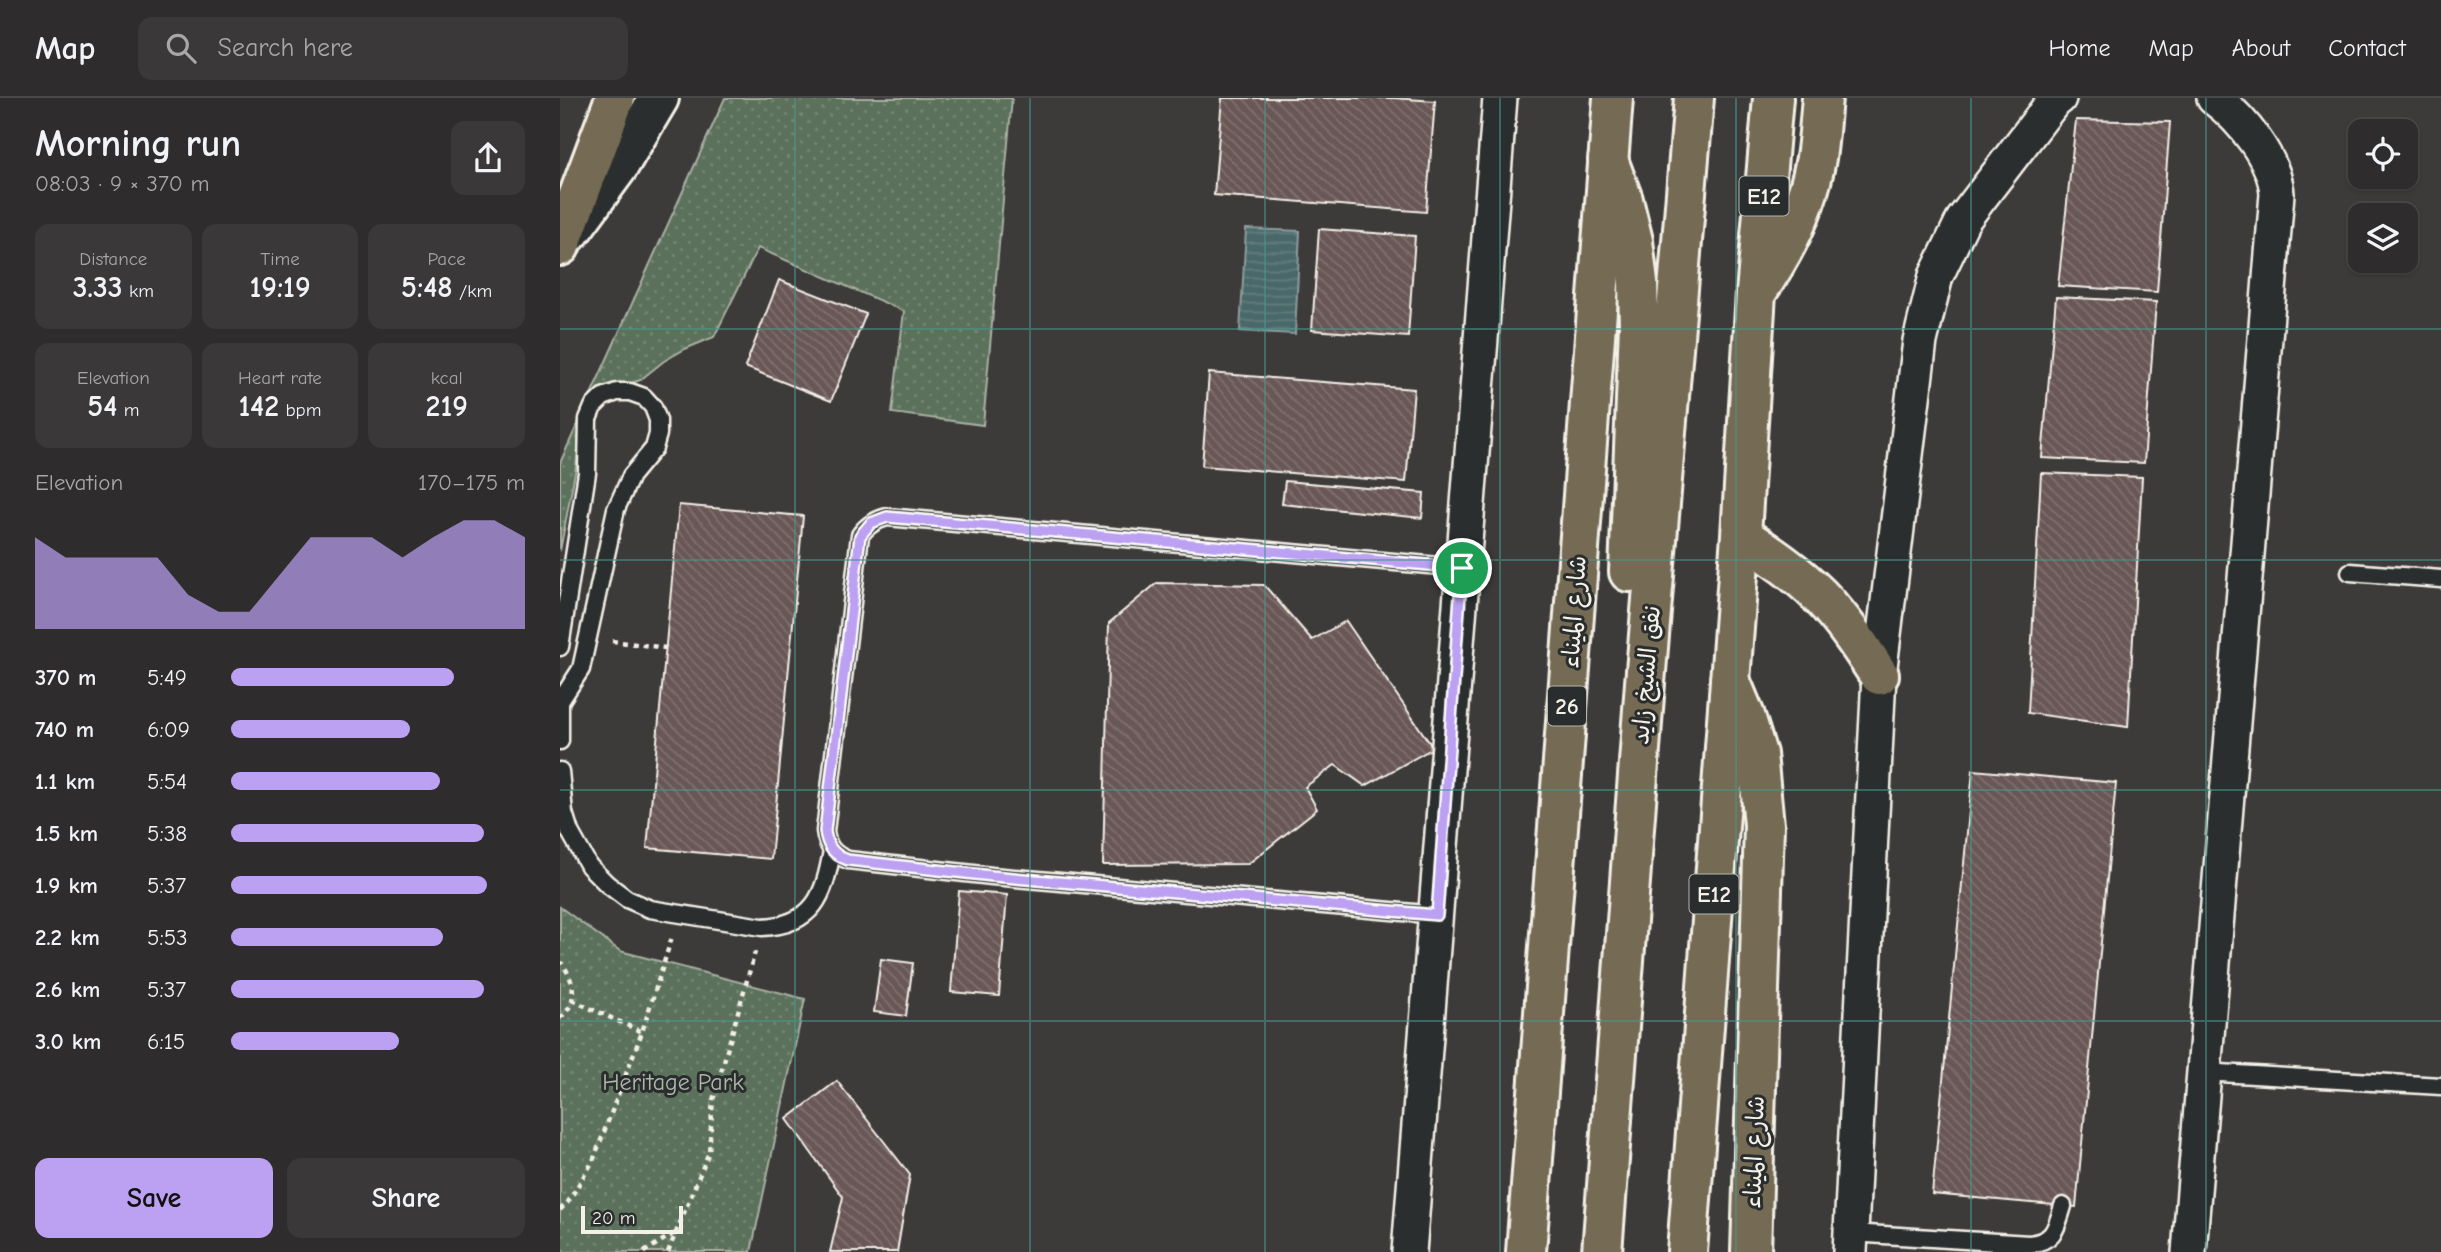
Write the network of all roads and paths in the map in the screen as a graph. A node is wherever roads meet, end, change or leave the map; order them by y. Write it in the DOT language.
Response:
graph roads {
  1 [pos="615,98"];
  2 [pos="659,98"];
  3 [pos="1500,98"];
  4 [pos="1614,98"];
  5 [pos="1694,98"];
  6 [pos="1773,98"];
  7 [pos="1822,98"];
  8 [pos="2059,98"];
  9 [pos="2214,98"];
  10 [pos="1608,160"];
  11 [pos="560,245"];
  12 [pos="1756,293"];
  13 [pos="1741,535"];
  14 [pos="1462,568"];
  15 [pos="2350,572"];
  16 [pos="2441,579"];
  17 [pos="604,640"];
  18 [pos="560,647"];
  19 [pos="666,648"];
  20 [pos="1879,675"];
  21 [pos="1730,680"];
  22 [pos="1645,684"];
  23 [pos="560,698"];
  24 [pos="560,741"];
  25 [pos="560,771"];
  26 [pos="832,851"];
  27 [pos="680,913"];
  28 [pos="1437,915"];
  29 [pos="762,927"];
  30 [pos="561,962"];
  31 [pos="572,1000"];
  32 [pos="560,1018"];
  33 [pos="642,1032"];
  34 [pos="2203,1072"];
  35 [pos="2441,1086"];
  36 [pos="2063,1206"];
  37 [pos="560,1210"];
  38 [pos="676,1232"];
  39 [pos="1850,1243"];
  40 [pos="644,1252"];
  41 [pos="668,1252"];
  42 [pos="1409,1252"];
  43 [pos="1526,1252"];
  44 [pos="1602,1252"];
  45 [pos="1686,1252"];
  46 [pos="1751,1252"];
  47 [pos="2189,1252"];
  1 -- 11 [label="main road"];
  2 -- 11 [label="main road"];
  3 -- 14 [label="street"];
  4 -- 10 [label="main road, شارع الميناء / 26"];
  5 -- 22 [label="main road, نفق الشيخ زايد"];
  6 -- 12 [label="main road, E12"];
  7 -- 12 [label="main road"];
  8 -- 20 [label="street"];
  9 -- 34 [label="street"];
  10 -- 22 [label="main road"];
  10 -- 43 [label="main road, شارع الميناء / 26"];
  12 -- 13 [label="main road, E12"];
  13 -- 20 [label="main road"];
  13 -- 21 [label="main road, E12"];
  14 -- 26 [label="lane"];
  14 -- 28 [label="street"];
  15 -- 16 [label="lane"];
  17 -- 19 [label="path"];
  18 -- 23 [label="lane"];
  20 -- 39 [label="street"];
  21 -- 45 [label="main road, E12"];
  21 -- 46 [label="main road, شارع الميناء"];
  22 -- 44 [label="main road, نفق الشيخ زايد"];
  23 -- 24 [label="lane"];
  25 -- 27 [label="lane"];
  26 -- 28 [label="lane"];
  26 -- 29 [label="lane"];
  27 -- 29 [label="lane"];
  27 -- 33 [label="path"];
  28 -- 42 [label="street"];
  29 -- 38 [label="path"];
  30 -- 31 [label="path"];
  31 -- 32 [label="path"];
  31 -- 33 [label="path"];
  33 -- 37 [label="path"];
  34 -- 35 [label="lane"];
  34 -- 47 [label="street"];
  36 -- 39 [label="lane"];
  38 -- 40 [label="path"];
  38 -- 41 [label="path"];
}
